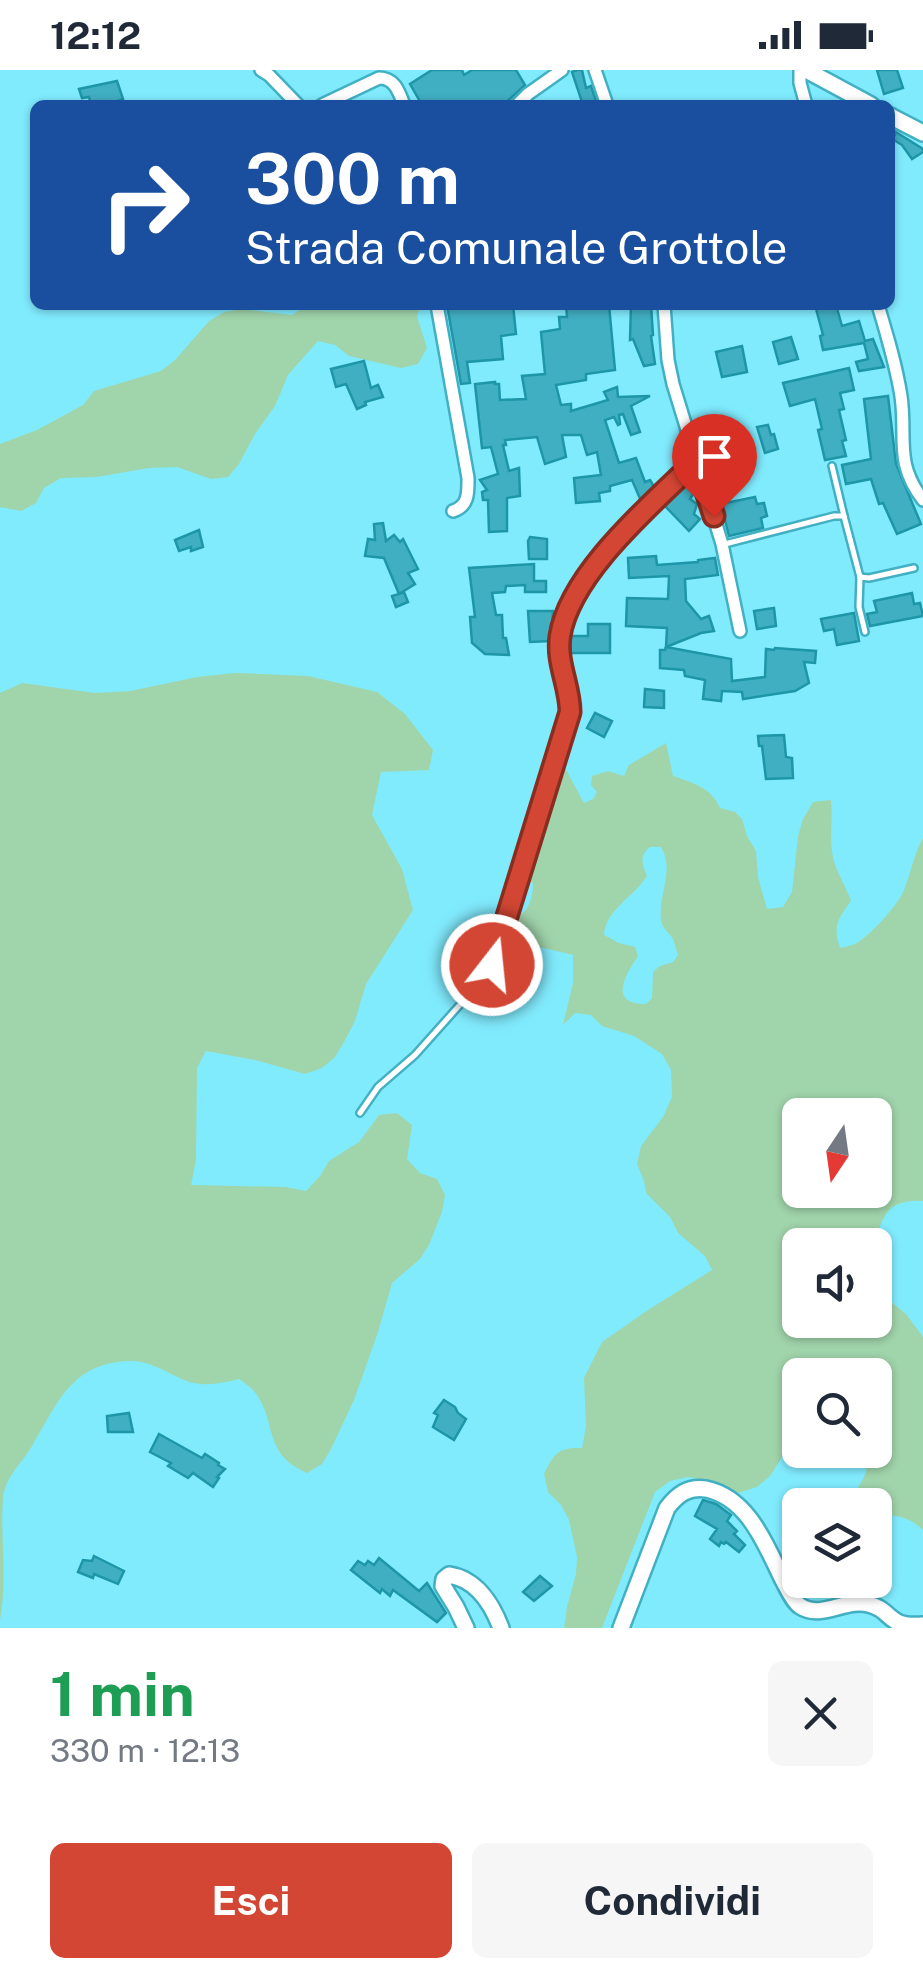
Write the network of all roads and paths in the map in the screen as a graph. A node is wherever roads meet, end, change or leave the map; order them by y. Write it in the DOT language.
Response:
graph roads {
  1 [pos="260,70"];
  2 [pos="562,70"];
  3 [pos="595,70"];
  4 [pos="803,70"];
  5 [pos="293,100"];
  6 [pos="333,100"];
  7 [pos="401,100"];
  8 [pos="523,100"];
  9 [pos="606,100"];
  10 [pos="805,100"];
  11 [pos="861,100"];
  12 [pos="895,119"];
  13 [pos="923,134"];
  14 [pos="438,310"];
  15 [pos="664,310"];
  16 [pos="879,310"];
  17 [pos="696,461"];
  18 [pos="832,466"];
  19 [pos="923,500"];
  20 [pos="453,511"];
  21 [pos="844,516"];
  22 [pos="722,544"];
  23 [pos="914,568"];
  24 [pos="860,577"];
  25 [pos="740,631"];
  26 [pos="865,632"];
  27 [pos="502,928"];
  28 [pos="360,1113"];
  29 [pos="923,1625"];
  30 [pos="466,1628"];
  31 [pos="501,1628"];
  32 [pos="621,1628"];
  1 -- 5 [label="street"];
  2 -- 8 [label="street"];
  3 -- 9 [label="street"];
  4 -- 10 [label="street"];
  4 -- 11 [label="street"];
  6 -- 7 [label="street"];
  12 -- 13 [label="street"];
  14 -- 20 [label="street"];
  15 -- 17 [label="street"];
  16 -- 19 [label="street"];
  17 -- 22 [label="street"];
  17 -- 27 [label="street"];
  18 -- 21 [label="lane"];
  21 -- 22 [label="lane"];
  21 -- 24 [label="lane"];
  22 -- 25 [label="street"];
  23 -- 24 [label="lane"];
  24 -- 26 [label="lane"];
  27 -- 28 [label="lane"];
  29 -- 32 [label="street"];
  30 -- 31 [label="street"];
}
